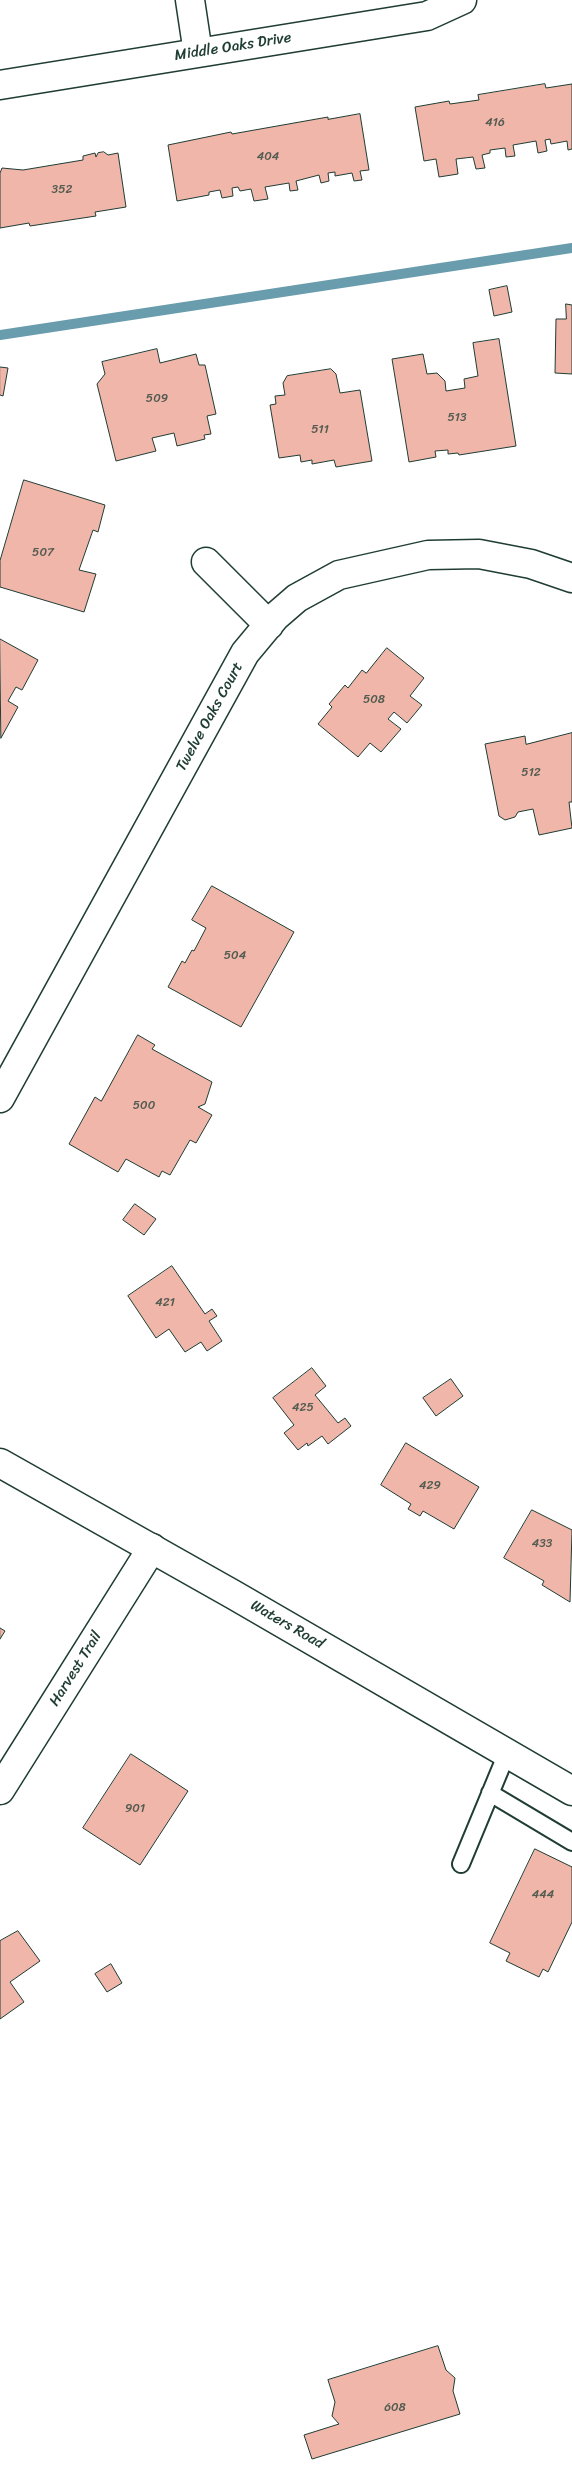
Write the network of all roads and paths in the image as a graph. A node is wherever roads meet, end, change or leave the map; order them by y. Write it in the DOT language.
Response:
graph roads {
  1 [pos="190,0"];
  2 [pos="462,0"];
  3 [pos="198,53"];
  4 [pos="0,85"];
  5 [pos="206,562"];
  6 [pos="572,578"];
  7 [pos="269,625"];
  8 [pos="0,1098"];
  9 [pos="0,1463"];
  10 [pos="152,1548"];
  11 [pos="507,1753"];
  12 [pos="0,1790"];
  13 [pos="572,1791"];
  14 [pos="490,1793"];
  15 [pos="572,1842"];
  16 [pos="461,1864"];
  1 -- 3 [label="street"];
  2 -- 3 [label="street, Middle Oaks Drive"];
  3 -- 4 [label="street, Middle Oaks Drive"];
  5 -- 7 [label="street"];
  6 -- 7 [label="street, Twelve Oaks Court"];
  7 -- 8 [label="street, Twelve Oaks Court"];
  9 -- 10 [label="street, Waters Road"];
  10 -- 11 [label="street, Waters Road"];
  10 -- 12 [label="street, Harvest Trail"];
  11 -- 13 [label="street, Waters Road"];
  11 -- 14 [label="lane"];
  14 -- 15 [label="lane"];
  14 -- 16 [label="lane"];
}
